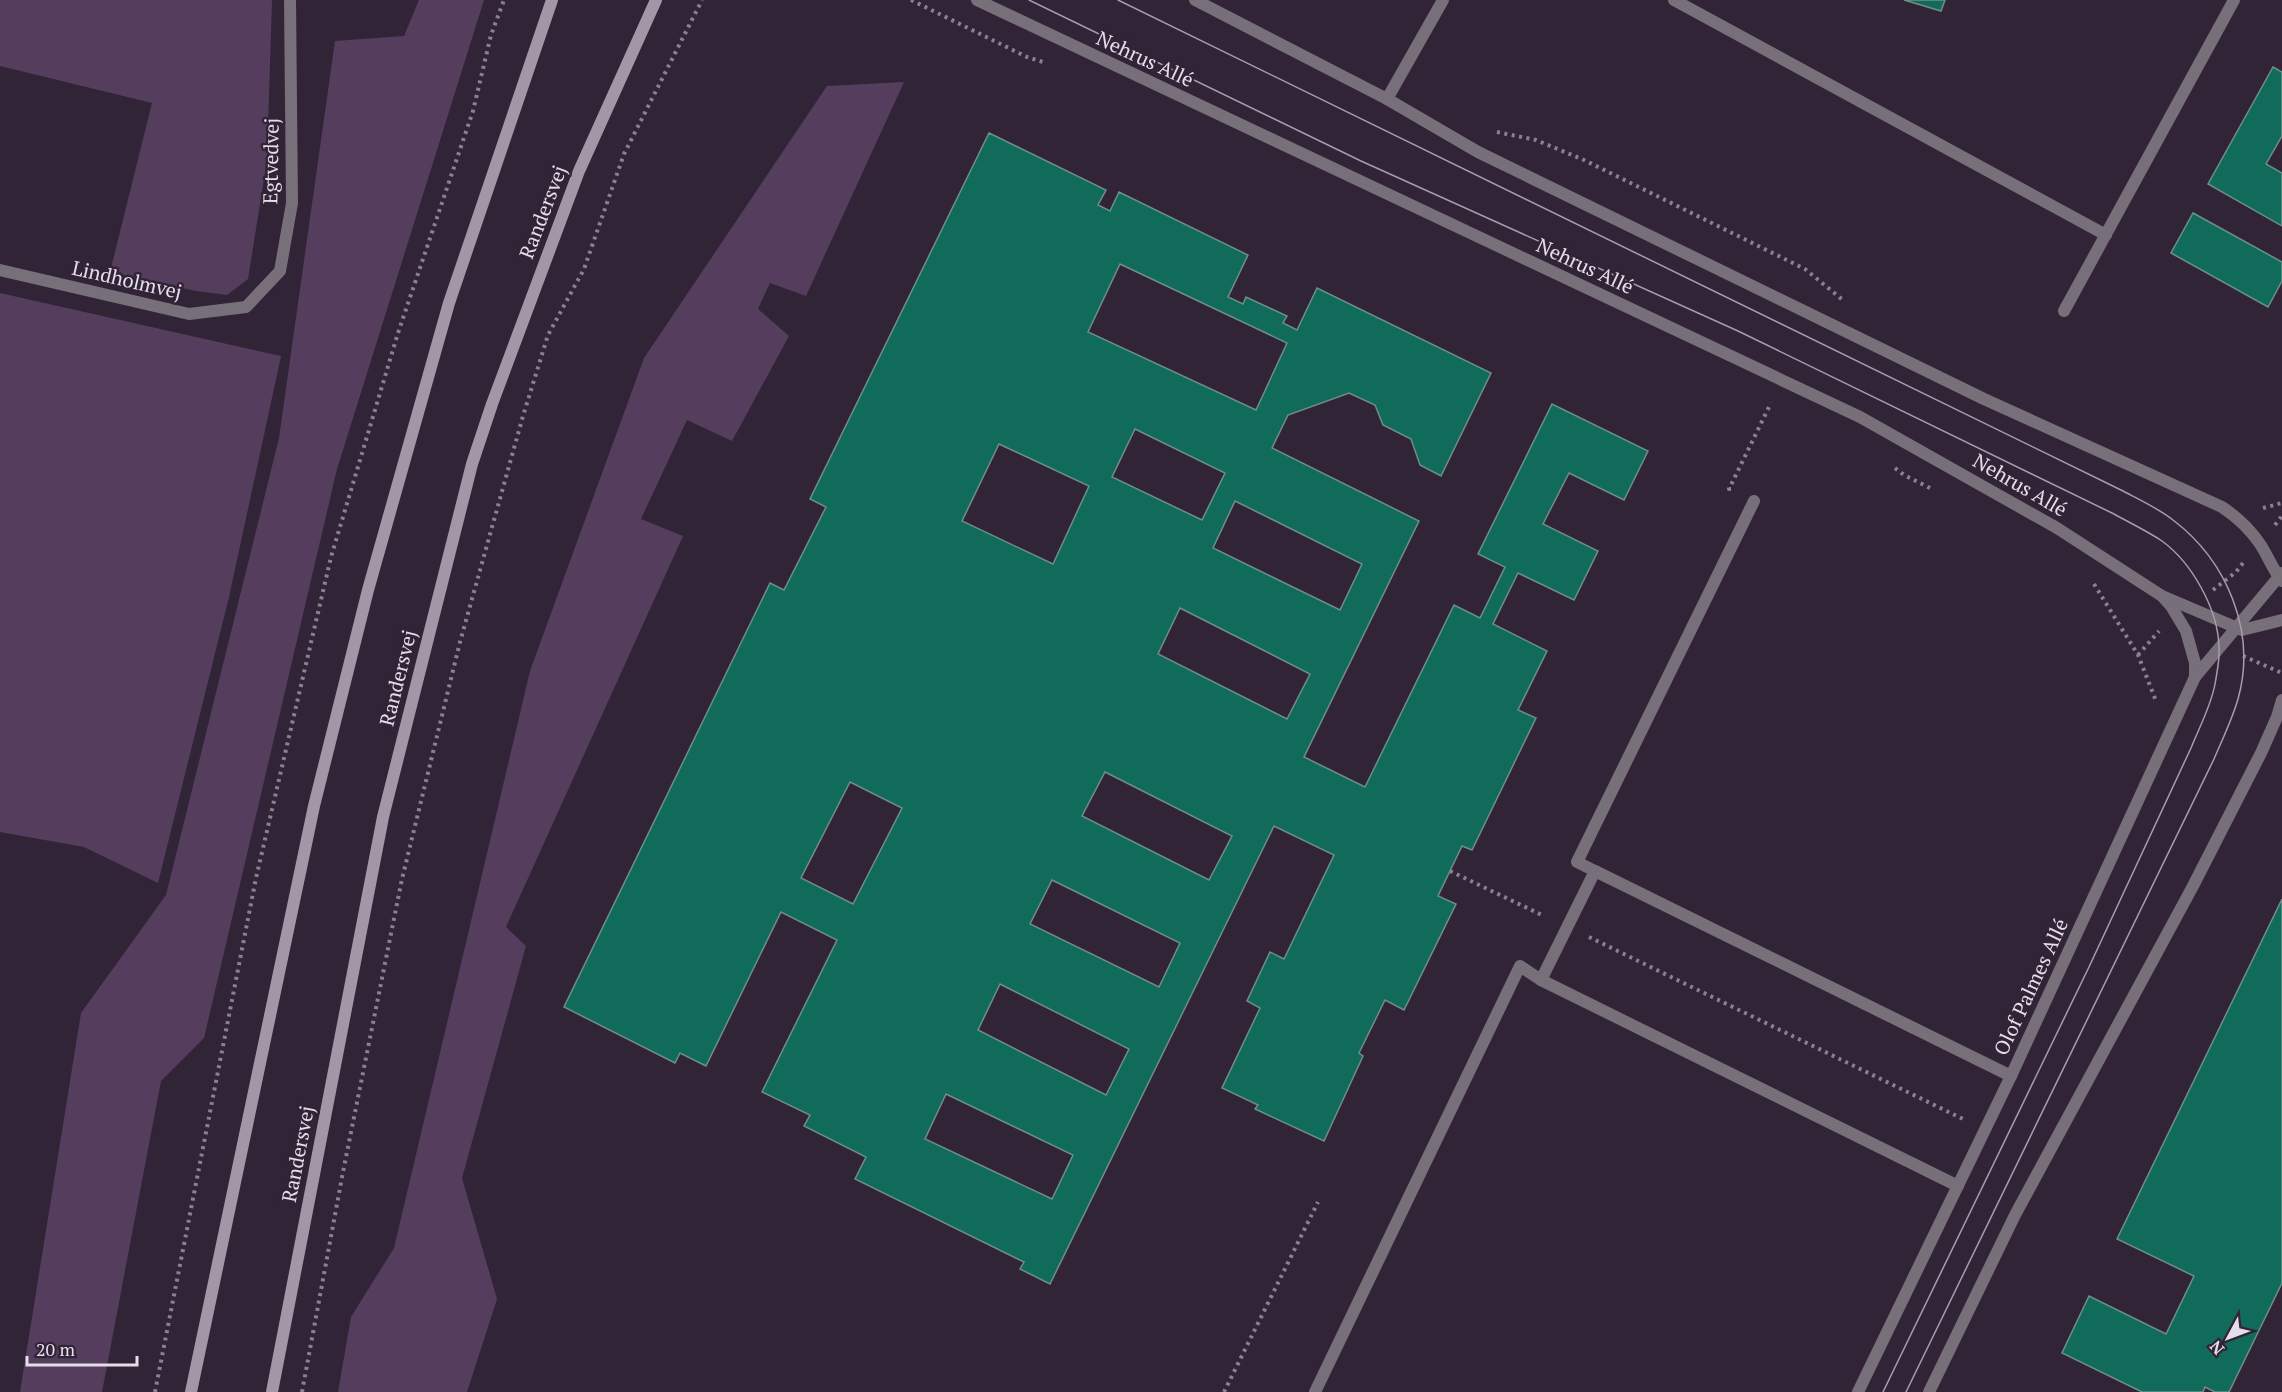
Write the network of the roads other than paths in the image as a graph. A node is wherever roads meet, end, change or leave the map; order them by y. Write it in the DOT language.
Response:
graph roads {
  1 [pos="290,0"];
  2 [pos="552,0"];
  3 [pos="656,0"];
  4 [pos="977,0"];
  5 [pos="1195,0"];
  6 [pos="1443,0"];
  7 [pos="1674,0"];
  8 [pos="2234,0"];
  9 [pos="1387,99"];
  10 [pos="2106,235"];
  11 [pos="0,270"];
  12 [pos="246,307"];
  13 [pos="2064,311"];
  14 [pos="1754,501"];
  15 [pos="2281,577"];
  16 [pos="2162,596"];
  17 [pos="2282,620"];
  18 [pos="2235,627"];
  19 [pos="2196,677"];
  20 [pos="2282,700"];
  21 [pos="1595,870"];
  22 [pos="1541,980"];
  23 [pos="2011,1076"];
  24 [pos="1958,1186"];
  25 [pos="191,1392"];
  26 [pos="272,1392"];
  27 [pos="1315,1392"];
  28 [pos="1858,1392"];
  29 [pos="1929,1392"];
  1 -- 12 [label="street, Egtvedvej"];
  2 -- 25 [label="main road"];
  3 -- 26 [label="main road, Randersvej"];
  4 -- 16 [label="street, Nehrus Allé"];
  5 -- 9 [label="street"];
  6 -- 9 [label="street"];
  7 -- 10 [label="street"];
  8 -- 10 [label="street"];
  9 -- 15 [label="street"];
  10 -- 13 [label="street"];
  11 -- 12 [label="street, Lindholmvej"];
  14 -- 21 [label="street"];
  15 -- 18 [label="street, Olof Palmes Allé"];
  16 -- 18 [label="street"];
  16 -- 19 [label="street"];
  17 -- 18 [label="street"];
  18 -- 19 [label="street, Olof Palmes Allé"];
  19 -- 23 [label="street, Olof Palmes Allé"];
  20 -- 29 [label="street"];
  21 -- 22 [label="street"];
  21 -- 23 [label="street"];
  22 -- 24 [label="street"];
  22 -- 27 [label="street"];
  23 -- 24 [label="street, Olof Palmes Allé"];
  24 -- 28 [label="street, Olof Palmes Allé"];
}
